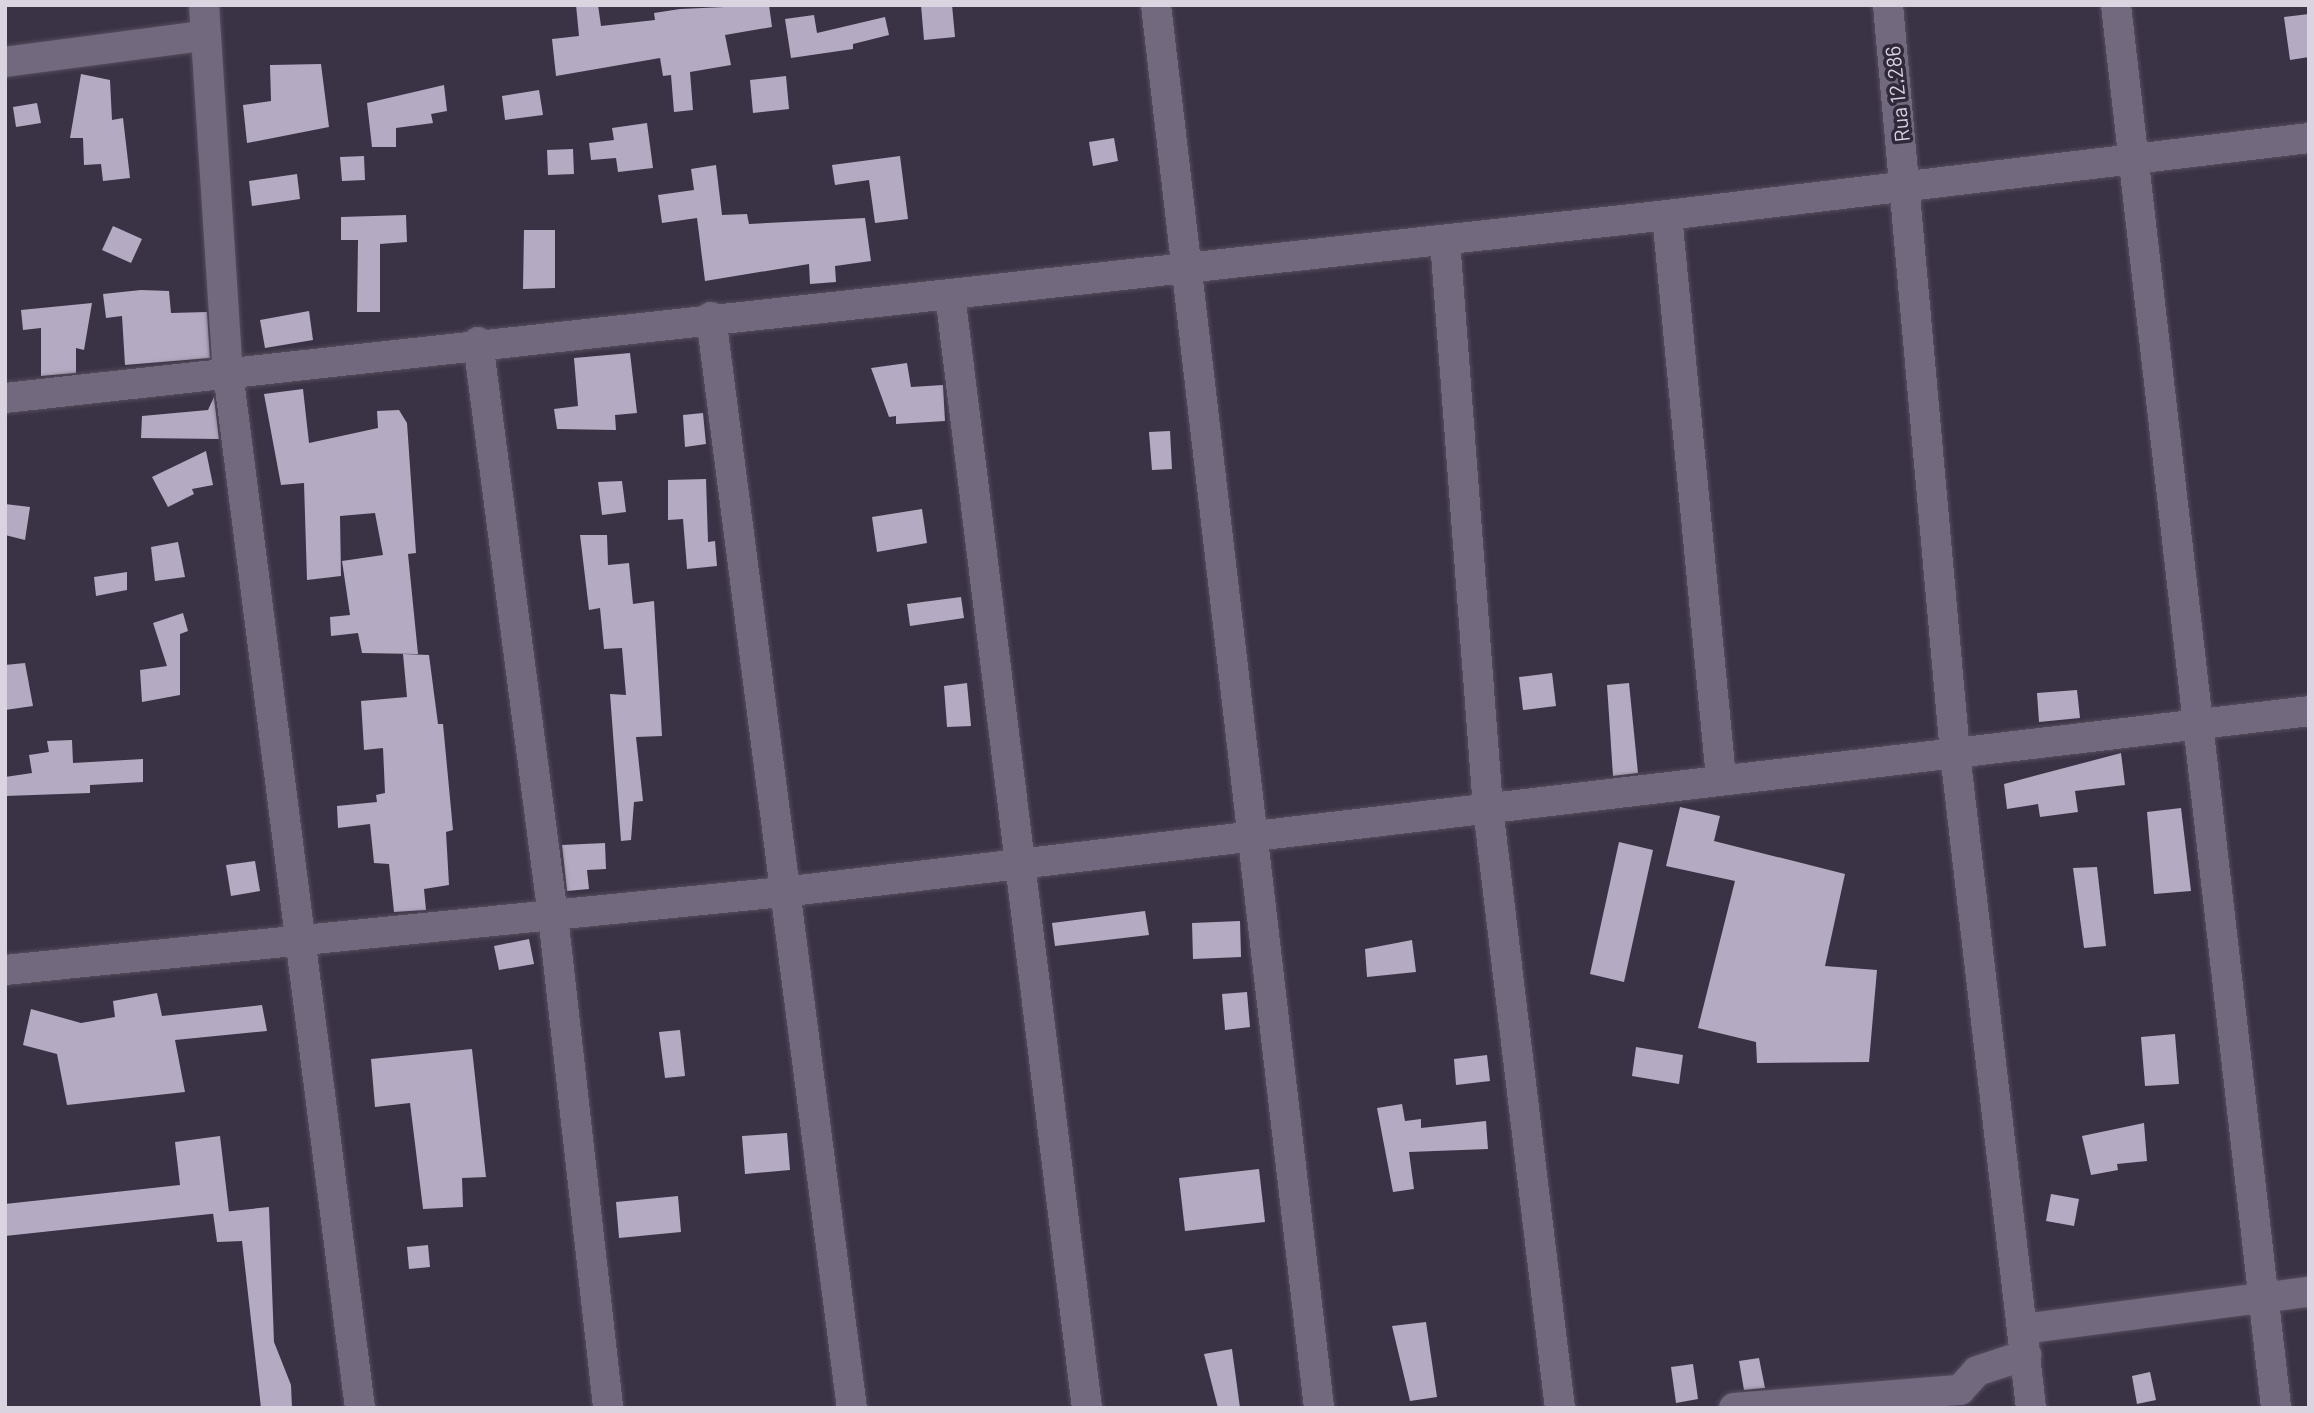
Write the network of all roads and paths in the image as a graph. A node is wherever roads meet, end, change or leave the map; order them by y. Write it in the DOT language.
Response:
graph roads {
  1 [pos="204,5"];
  2 [pos="1156,5"];
  3 [pos="1888,5"];
  4 [pos="2116,5"];
  5 [pos="203,36"];
  6 [pos="5,62"];
  7 [pos="2309,138"];
  8 [pos="2133,160"];
  9 [pos="1906,182"];
  10 [pos="1667,215"];
  11 [pos="1445,240"];
  12 [pos="1185,266"];
  13 [pos="950,294"];
  14 [pos="711,317"];
  15 [pos="478,342"];
  16 [pos="228,372"];
  17 [pos="5,398"];
  18 [pos="2309,711"];
  19 [pos="2196,723"];
  20 [pos="1955,753"];
  21 [pos="1721,778"];
  22 [pos="1488,808"];
  23 [pos="1254,835"];
  24 [pos="1016,864"];
  25 [pos="783,892"];
  26 [pos="554,916"];
  27 [pos="304,936"];
  28 [pos="5,970"];
  29 [pos="2309,1292"];
  30 [pos="2263,1297"];
  31 [pos="2024,1342"];
  32 [pos="360,1408"];
  33 [pos="608,1408"];
  34 [pos="852,1408"];
  35 [pos="1087,1408"];
  36 [pos="1319,1408"];
  37 [pos="1560,1408"];
  38 [pos="1734,1408"];
  39 [pos="2032,1408"];
  40 [pos="2276,1408"];
  1 -- 5 [label="street"];
  2 -- 12 [label="street"];
  3 -- 9 [label="street, Rua 12.286"];
  4 -- 8 [label="street"];
  5 -- 6 [label="street"];
  5 -- 16 [label="street"];
  7 -- 8 [label="street"];
  8 -- 9 [label="street"];
  8 -- 19 [label="street"];
  9 -- 10 [label="street"];
  9 -- 20 [label="street, Rua 12.286"];
  10 -- 11 [label="street"];
  10 -- 21 [label="street"];
  11 -- 12 [label="street"];
  11 -- 22 [label="street"];
  12 -- 13 [label="street"];
  12 -- 23 [label="street"];
  13 -- 14 [label="street"];
  13 -- 24 [label="street"];
  14 -- 15 [label="street"];
  14 -- 25 [label="street"];
  15 -- 16 [label="street"];
  15 -- 26 [label="street"];
  16 -- 17 [label="street"];
  16 -- 27 [label="street"];
  18 -- 19 [label="street"];
  19 -- 20 [label="street"];
  19 -- 30 [label="street"];
  20 -- 21 [label="street"];
  20 -- 31 [label="street, Rua 12.286"];
  21 -- 22 [label="street"];
  22 -- 23 [label="street"];
  22 -- 37 [label="street"];
  23 -- 24 [label="street"];
  23 -- 36 [label="street"];
  24 -- 25 [label="street"];
  24 -- 35 [label="street"];
  25 -- 26 [label="street"];
  25 -- 34 [label="street"];
  26 -- 27 [label="street"];
  26 -- 33 [label="street"];
  27 -- 28 [label="street"];
  27 -- 32 [label="street"];
  29 -- 30 [label="street"];
  30 -- 31 [label="street"];
  30 -- 40 [label="street"];
  31 -- 38 [label="street"];
  31 -- 39 [label="street, Rua 12.286"];
}
